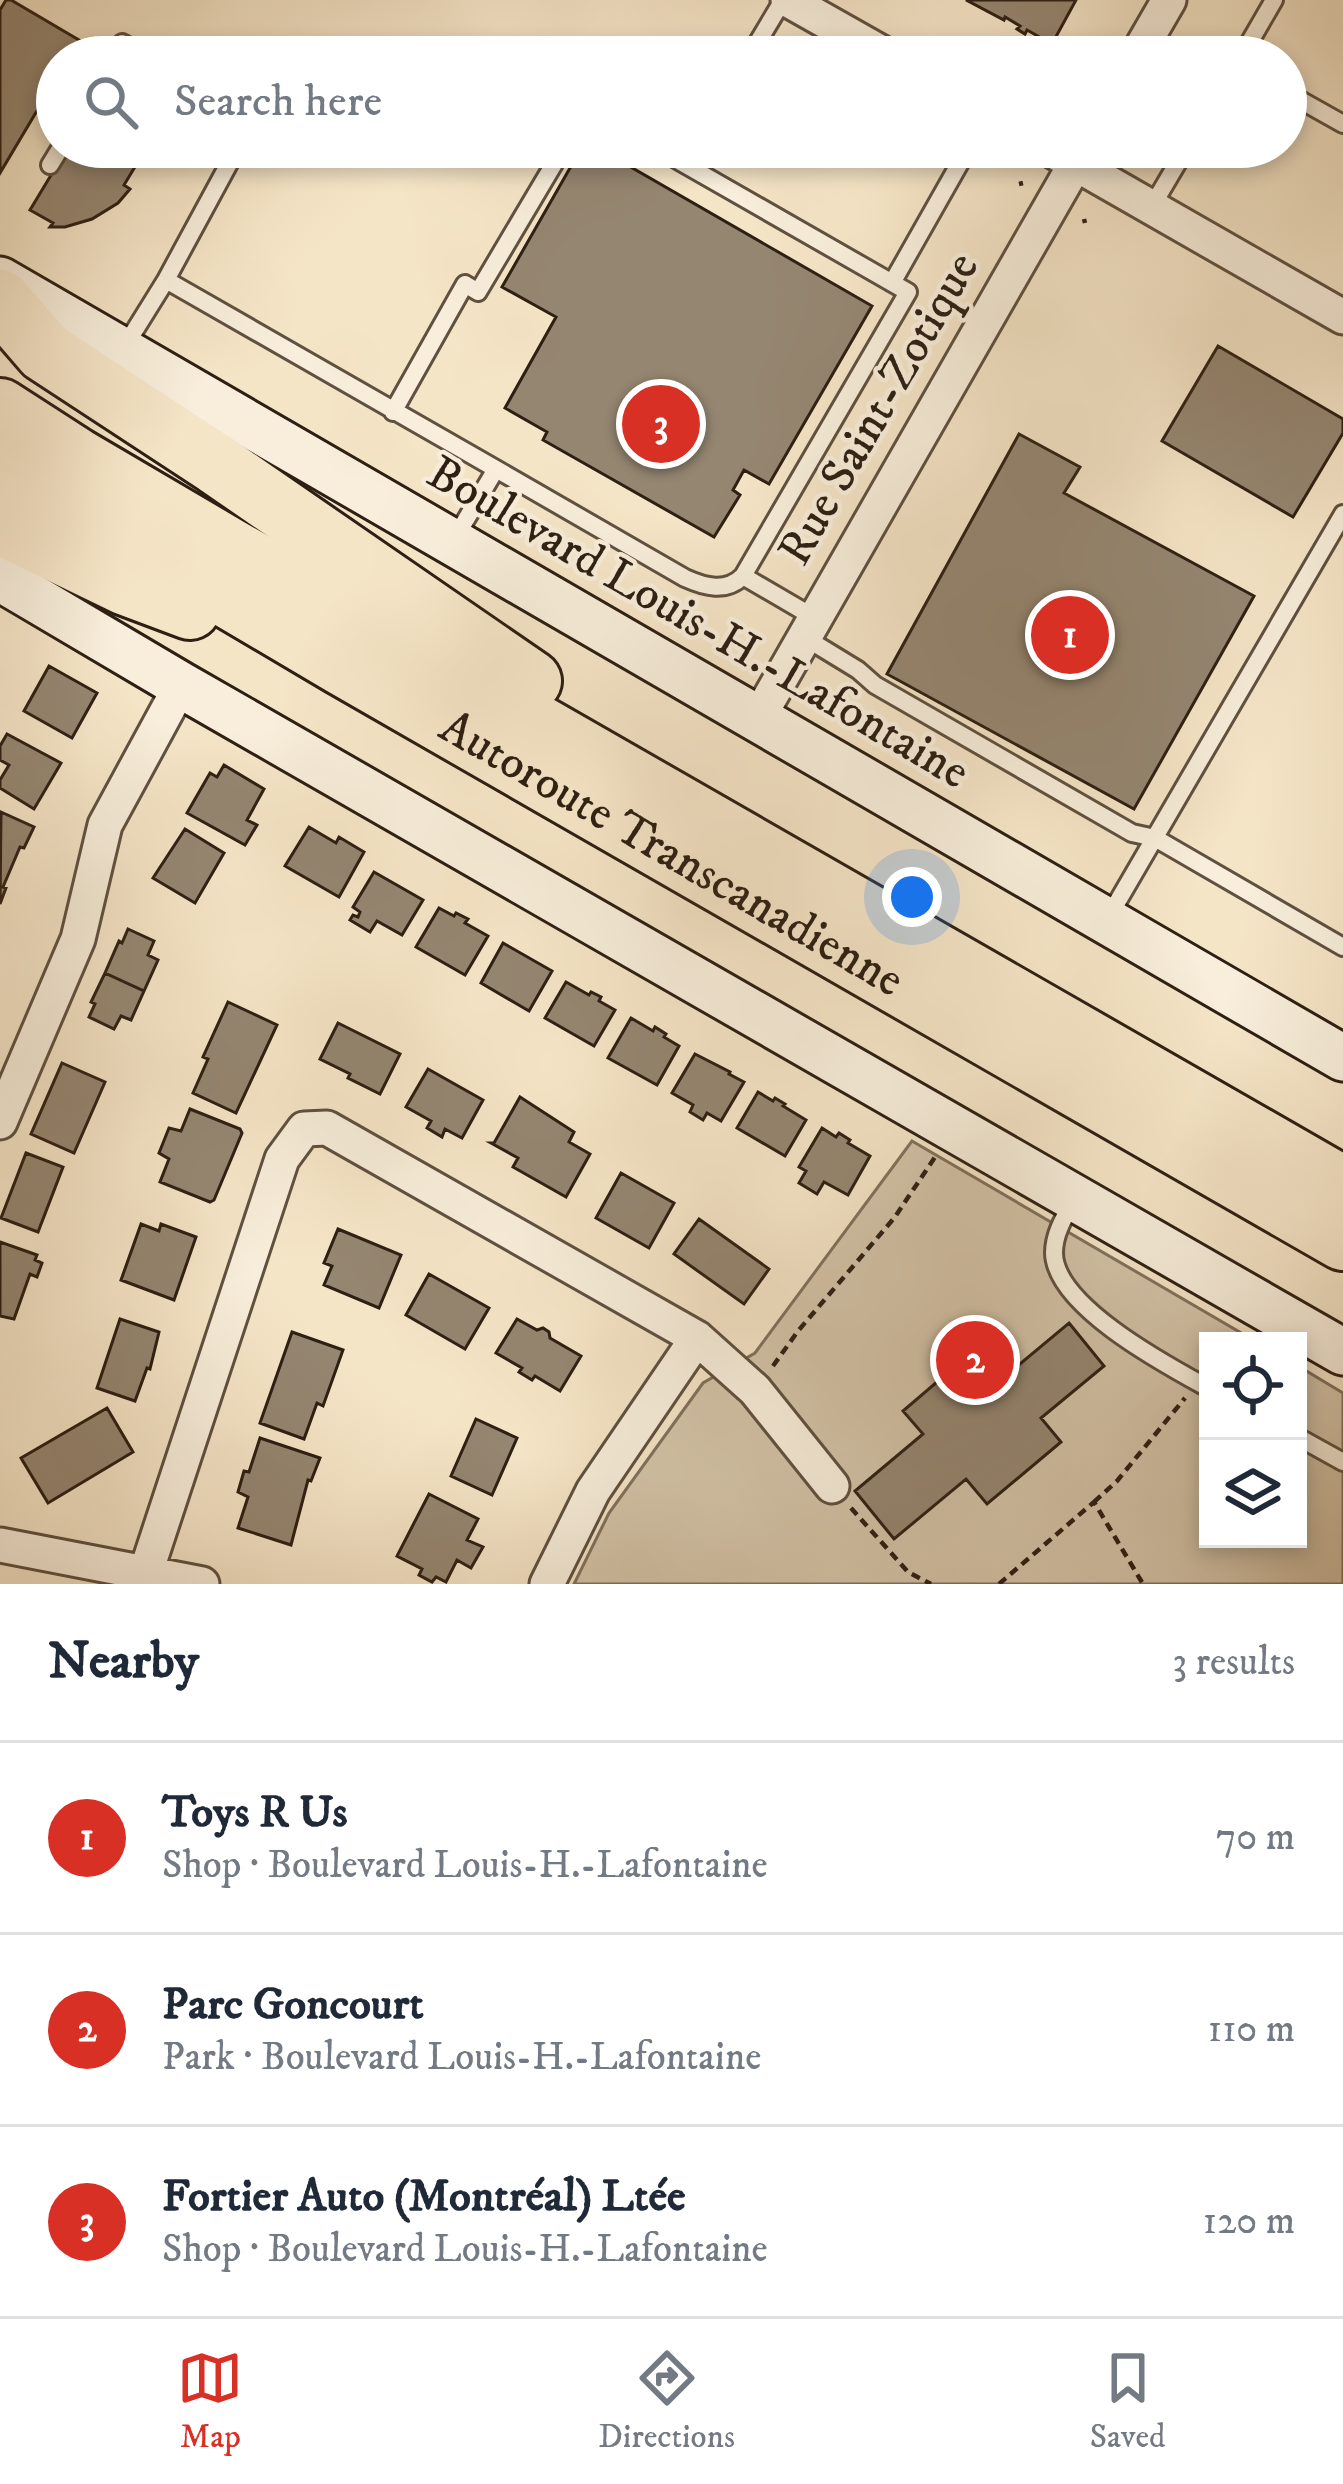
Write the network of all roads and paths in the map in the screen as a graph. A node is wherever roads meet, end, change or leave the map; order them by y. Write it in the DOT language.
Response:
graph roads {
  1 [pos="786,0"];
  2 [pos="1168,0"];
  3 [pos="1274,0"];
  4 [pos="763,36"];
  5 [pos="859,36"];
  6 [pos="1148,36"];
  7 [pos="1253,36"];
  8 [pos="1307,104"];
  9 [pos="1343,124"];
  10 [pos="227,168"];
  11 [pos="552,168"];
  12 [pos="691,168"];
  13 [pos="957,168"];
  14 [pos="1060,168"];
  15 [pos="1092,168"];
  16 [pos="1175,168"];
  17 [pos="1151,209"];
  18 [pos="0,280"];
  19 [pos="166,280"];
  20 [pos="892,283"];
  21 [pos="0,299"];
  22 [pos="1343,317"];
  23 [pos="122,352"];
  24 [pos="0,385"];
  25 [pos="0,409"];
  26 [pos="393,412"];
  27 [pos="0,464"];
  28 [pos="496,469"];
  29 [pos="1343,514"];
  30 [pos="0,524"];
  31 [pos="452,543"];
  32 [pos="743,576"];
  33 [pos="0,578"];
  34 [pos="809,628"];
  35 [pos="342,665"];
  36 [pos="531,681"];
  37 [pos="181,685"];
  38 [pos="757,720"];
  39 [pos="1155,838"];
  40 [pos="1106,920"];
  41 [pos="1343,946"];
  42 [pos="1343,1058"];
  43 [pos="0,1122"];
  44 [pos="1343,1146"];
  45 [pos="940,1149"];
  46 [pos="1343,1187"];
  47 [pos="1075,1199"];
  48 [pos="1343,1240"];
  49 [pos="697,1338"];
  50 [pos="1343,1352"];
  51 [pos="1199,1383"];
  52 [pos="1199,1389"];
  53 [pos="755,1390"];
  54 [pos="1303,1440"];
  55 [pos="1343,1462"];
  56 [pos="832,1486"];
  57 [pos="1094,1502"];
  58 [pos="0,1545"];
  59 [pos="146,1572"];
  60 [pos="202,1584"];
  61 [pos="548,1584"];
  62 [pos="931,1584"];
  63 [pos="999,1584"];
  64 [pos="1143,1584"];
  1 -- 4 [label="lane"];
  1 -- 5 [label="street"];
  2 -- 6 [label="street"];
  3 -- 7 [label="lane"];
  8 -- 9 [label="lane"];
  10 -- 19 [label="lane"];
  11 -- 26 [label="lane"];
  12 -- 20 [label="lane"];
  13 -- 20 [label="lane"];
  14 -- 34 [label="street, Rue Saint-Zotique"];
  15 -- 17 [label="street"];
  16 -- 17 [label="lane"];
  17 -- 22 [label="street"];
  18 -- 23 [label="main road, Boulevard Louis-H.-Lafontaine"];
  19 -- 23 [label="lane"];
  19 -- 26 [label="lane"];
  20 -- 32 [label="lane"];
  21 -- 36 [label="highway"];
  23 -- 31 [label="main road, Boulevard Louis-H.-Lafontaine"];
  24 -- 36 [label="highway, Autoroute Transcanadienne"];
  25 -- 46 [label="highway"];
  26 -- 28 [label="lane"];
  27 -- 35 [label="highway, Autoroute Transcanadienne"];
  28 -- 31 [label="lane"];
  28 -- 32 [label="lane"];
  29 -- 39 [label="lane"];
  30 -- 35 [label="highway"];
  31 -- 38 [label="main road, Boulevard Louis-H.-Lafontaine"];
  32 -- 34 [label="lane"];
  33 -- 37 [label="main road"];
  34 -- 38 [label="street, Rue Saint-Zotique"];
  34 -- 39 [label="lane"];
  35 -- 48 [label="highway, Autoroute Transcanadienne"];
  36 -- 44 [label="highway, Autoroute Transcanadienne"];
  37 -- 43 [label="street"];
  37 -- 47 [label="main road"];
  38 -- 40 [label="main road, Boulevard Louis-H.-Lafontaine"];
  39 -- 40 [label="lane"];
  39 -- 41 [label="lane"];
  40 -- 42 [label="main road, Boulevard Louis-H.-Lafontaine"];
  45 -- 53 [label="path"];
  47 -- 50 [label="main road"];
  47 -- 51 [label="lane"];
  49 -- 53 [label="street"];
  49 -- 59 [label="street"];
  49 -- 61 [label="street"];
  52 -- 57 [label="path"];
  53 -- 56 [label="street"];
  54 -- 55 [label="lane"];
  56 -- 62 [label="path"];
  57 -- 63 [label="path"];
  57 -- 64 [label="path"];
  58 -- 59 [label="street"];
  59 -- 60 [label="street"];
}
